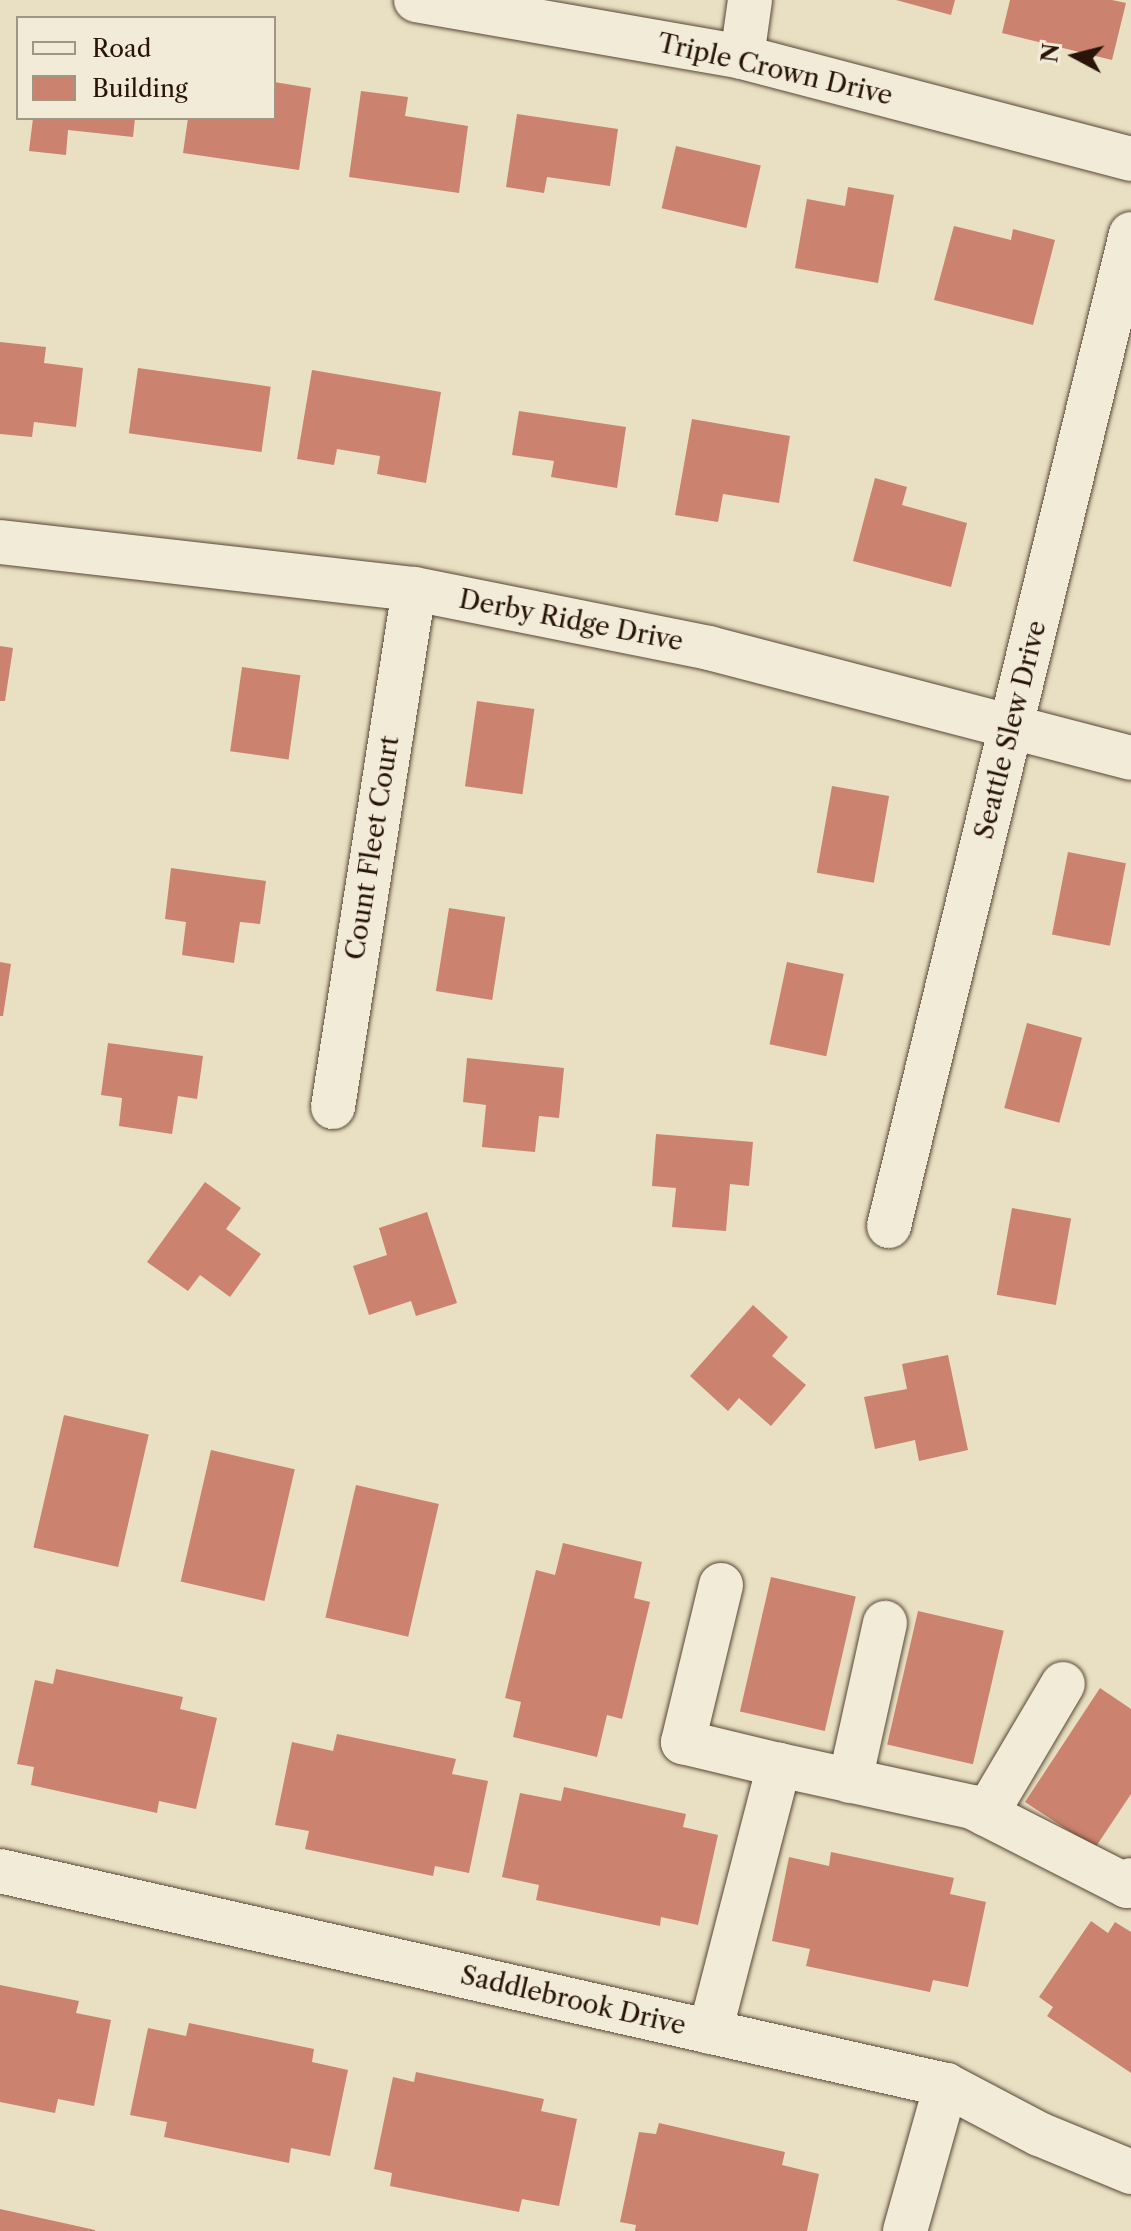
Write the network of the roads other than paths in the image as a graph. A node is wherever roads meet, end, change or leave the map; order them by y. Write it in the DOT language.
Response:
graph roads {
  1 [pos="416,0"];
  2 [pos="750,0"];
  3 [pos="742,57"];
  4 [pos="1131,159"];
  5 [pos="1131,234"];
  6 [pos="0,542"];
  7 [pos="414,589"];
  8 [pos="1012,725"];
  9 [pos="1131,758"];
  10 [pos="333,1107"];
  11 [pos="889,1226"];
  12 [pos="721,1585"];
  13 [pos="885,1623"];
  14 [pos="1063,1684"];
  15 [pos="779,1765"];
  16 [pos="850,1781"];
  17 [pos="986,1814"];
  18 [pos="0,1871"];
  19 [pos="1131,1880"];
  20 [pos="710,2032"];
  21 [pos="946,2085"];
  22 [pos="1131,2172"];
  23 [pos="905,2231"];
  1 -- 3 [label="street, Triple Crown Drive"];
  2 -- 3 [label="street"];
  3 -- 4 [label="street, Triple Crown Drive"];
  5 -- 8 [label="street, Seattle Slew Drive"];
  6 -- 7 [label="street, Derby Ridge Drive"];
  7 -- 8 [label="street, Derby Ridge Drive"];
  7 -- 10 [label="street, Count Fleet Court"];
  8 -- 9 [label="street, Derby Ridge Drive"];
  8 -- 11 [label="street, Seattle Slew Drive"];
  12 -- 15 [label="street"];
  13 -- 16 [label="street"];
  14 -- 17 [label="street"];
  15 -- 16 [label="street"];
  15 -- 20 [label="street"];
  16 -- 17 [label="street"];
  17 -- 19 [label="street"];
  18 -- 20 [label="street, Saddlebrook Drive"];
  20 -- 21 [label="street, Saddlebrook Drive"];
  21 -- 22 [label="street, Saddlebrook Drive"];
  21 -- 23 [label="street"];
}
